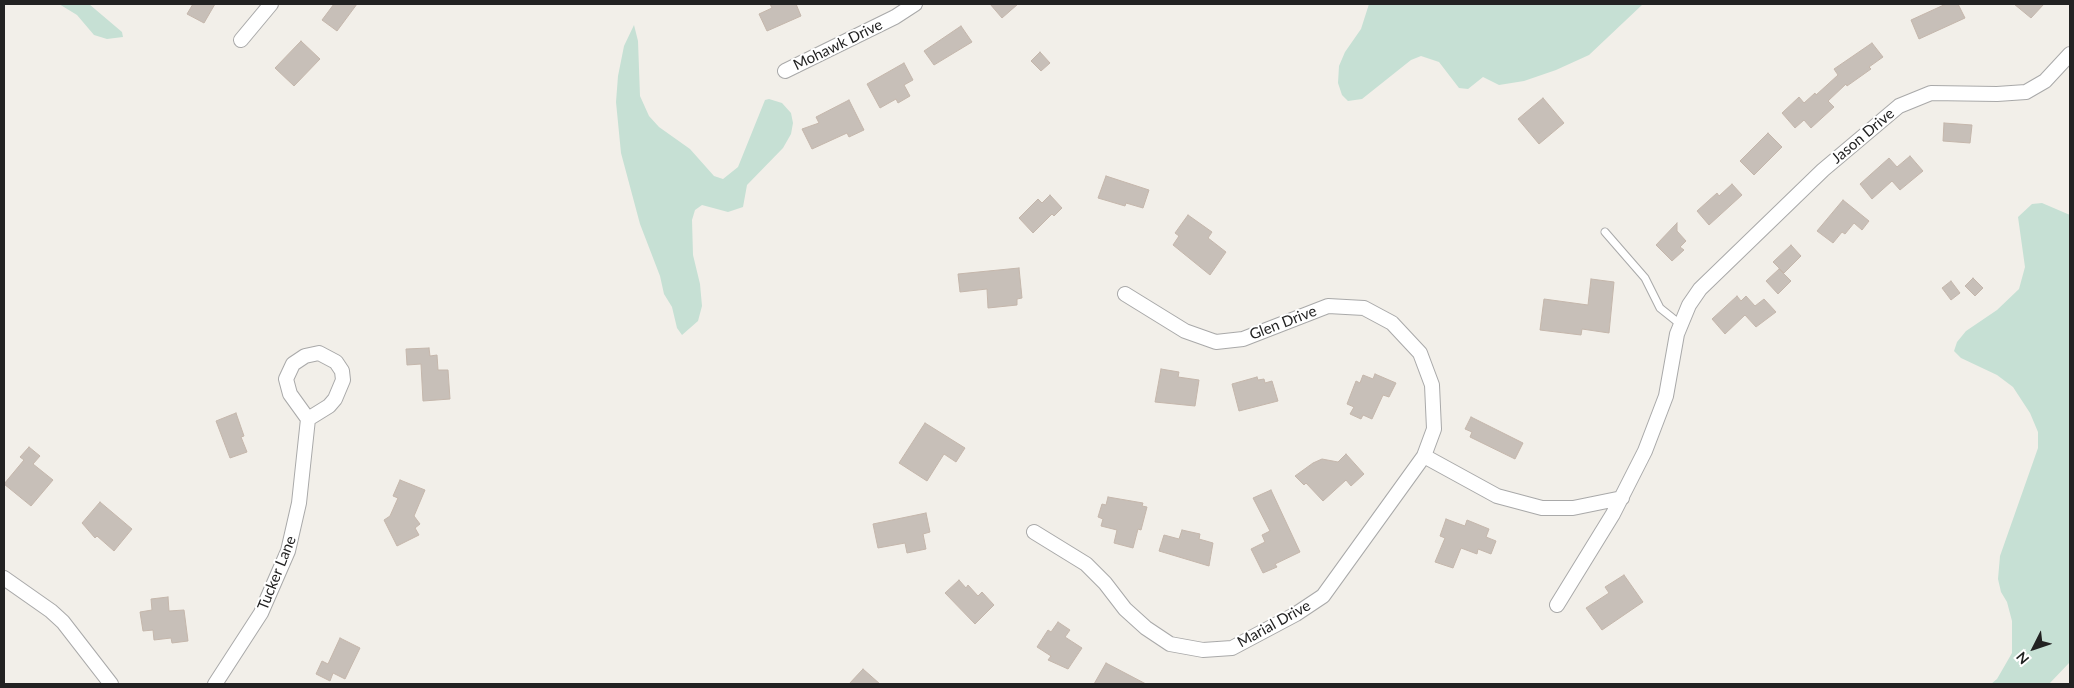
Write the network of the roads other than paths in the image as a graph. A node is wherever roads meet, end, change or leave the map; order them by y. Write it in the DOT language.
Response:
graph roads {
  1 [pos="270,4"];
  2 [pos="915,4"];
  3 [pos="241,40"];
  4 [pos="2070,54"];
  5 [pos="786,71"];
  6 [pos="1605,232"];
  7 [pos="1124,294"];
  8 [pos="1680,324"];
  9 [pos="308,419"];
  10 [pos="1424,456"];
  11 [pos="1622,498"];
  12 [pos="1034,532"];
  13 [pos="4,578"];
  14 [pos="1557,605"];
  15 [pos="111,684"];
  16 [pos="215,684"];
  1 -- 3 [label="street"];
  2 -- 5 [label="street, Mohawk Drive"];
  4 -- 8 [label="street, Jason Drive"];
  6 -- 8 [label="lane"];
  7 -- 10 [label="street, Glen Drive"];
  8 -- 11 [label="street, Jason Drive"];
  9 -- 9 [label="street"];
  9 -- 16 [label="street, Tucker Lane"];
  10 -- 11 [label="street"];
  10 -- 12 [label="street, Marial Drive"];
  11 -- 14 [label="street, Jason Drive"];
  13 -- 15 [label="street"];
}
